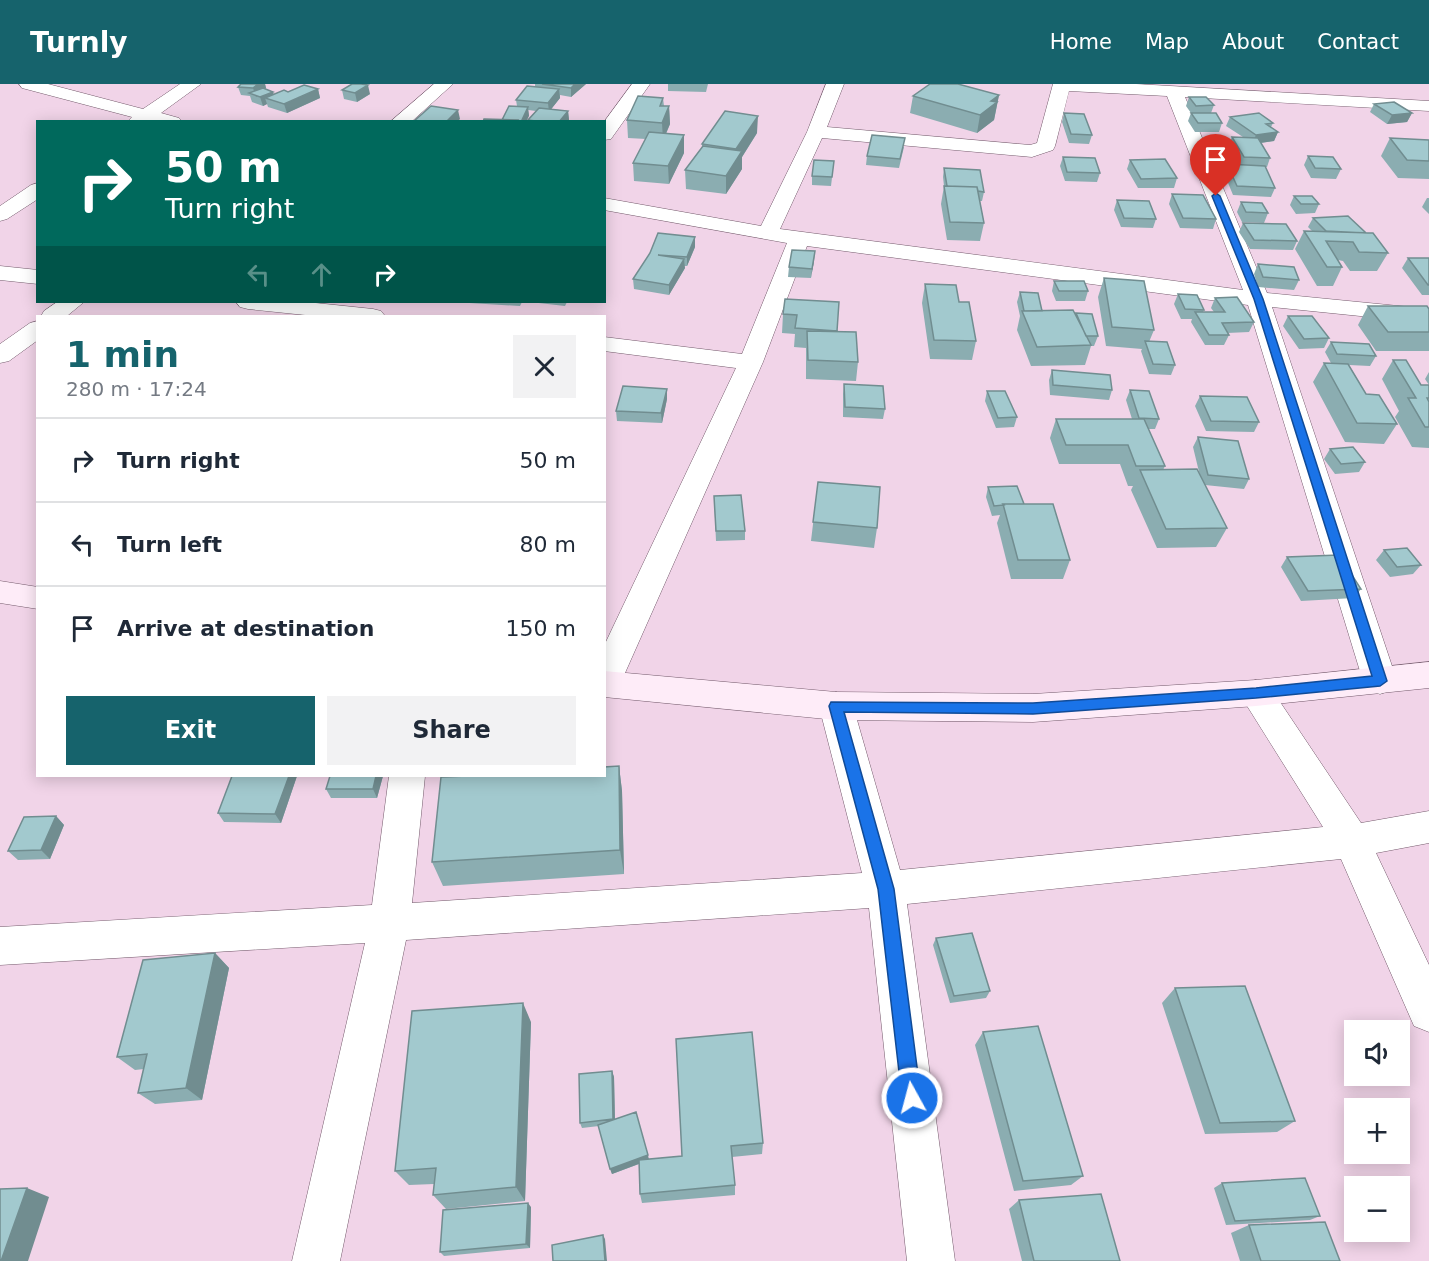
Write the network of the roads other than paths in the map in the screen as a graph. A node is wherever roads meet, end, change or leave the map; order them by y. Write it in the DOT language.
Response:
graph roads {
  1 [pos="28,84"];
  2 [pos="192,84"];
  3 [pos="444,84"];
  4 [pos="641,84"];
  5 [pos="835,84"];
  6 [pos="1062,84"];
  7 [pos="1409,84"];
  8 [pos="1174,93"];
  9 [pos="1428,108"];
  10 [pos="140,118"];
  11 [pos="156,120"];
  12 [pos="401,120"];
  13 [pos="606,132"];
  14 [pos="816,132"];
  15 [pos="36,190"];
  16 [pos="606,204"];
  17 [pos="0,215"];
  18 [pos="768,233"];
  19 [pos="799,239"];
  20 [pos="0,273"];
  21 [pos="36,277"];
  22 [pos="1258,299"];
  23 [pos="71,303"];
  24 [pos="257,303"];
  25 [pos="53,315"];
  26 [pos="364,315"];
  27 [pos="1429,316"];
  28 [pos="36,329"];
  29 [pos="606,344"];
  30 [pos="0,356"];
  31 [pos="751,362"];
  32 [pos="0,592"];
  33 [pos="36,598"];
  34 [pos="1429,675"];
  35 [pos="606,679"];
  36 [pos="1380,681"];
  37 [pos="606,683"];
  38 [pos="1256,693"];
  39 [pos="836,706"];
  40 [pos="407,777"];
  41 [pos="1429,827"];
  42 [pos="1352,841"];
  43 [pos="886,889"];
  44 [pos="390,923"];
  45 [pos="0,946"];
  46 [pos="1429,1011"];
  47 [pos="316,1261"];
  48 [pos="931,1261"];
  1 -- 10 [label="street"];
  2 -- 10 [label="street"];
  3 -- 12 [label="street"];
  4 -- 13 [label="street"];
  5 -- 14 [label="street"];
  6 -- 8 [label="street"];
  6 -- 14 [label="street"];
  7 -- 9 [label="street"];
  8 -- 9 [label="street"];
  8 -- 22 [label="street"];
  10 -- 11 [label="street"];
  14 -- 18 [label="street"];
  15 -- 17 [label="street"];
  16 -- 18 [label="street"];
  18 -- 19 [label="street"];
  19 -- 22 [label="street"];
  19 -- 31 [label="street"];
  20 -- 21 [label="street"];
  22 -- 27 [label="street"];
  22 -- 36 [label="street"];
  23 -- 25 [label="street"];
  24 -- 26 [label="street"];
  28 -- 30 [label="street"];
  29 -- 31 [label="street"];
  31 -- 35 [label="street"];
  32 -- 33 [label="main road"];
  34 -- 36 [label="main road"];
  36 -- 38 [label="main road"];
  37 -- 39 [label="main road"];
  38 -- 39 [label="main road"];
  38 -- 42 [label="street"];
  39 -- 43 [label="street"];
  40 -- 44 [label="street"];
  41 -- 42 [label="street"];
  42 -- 43 [label="street"];
  42 -- 46 [label="street"];
  43 -- 44 [label="street"];
  43 -- 48 [label="street"];
  44 -- 45 [label="street"];
  44 -- 47 [label="street"];
}
